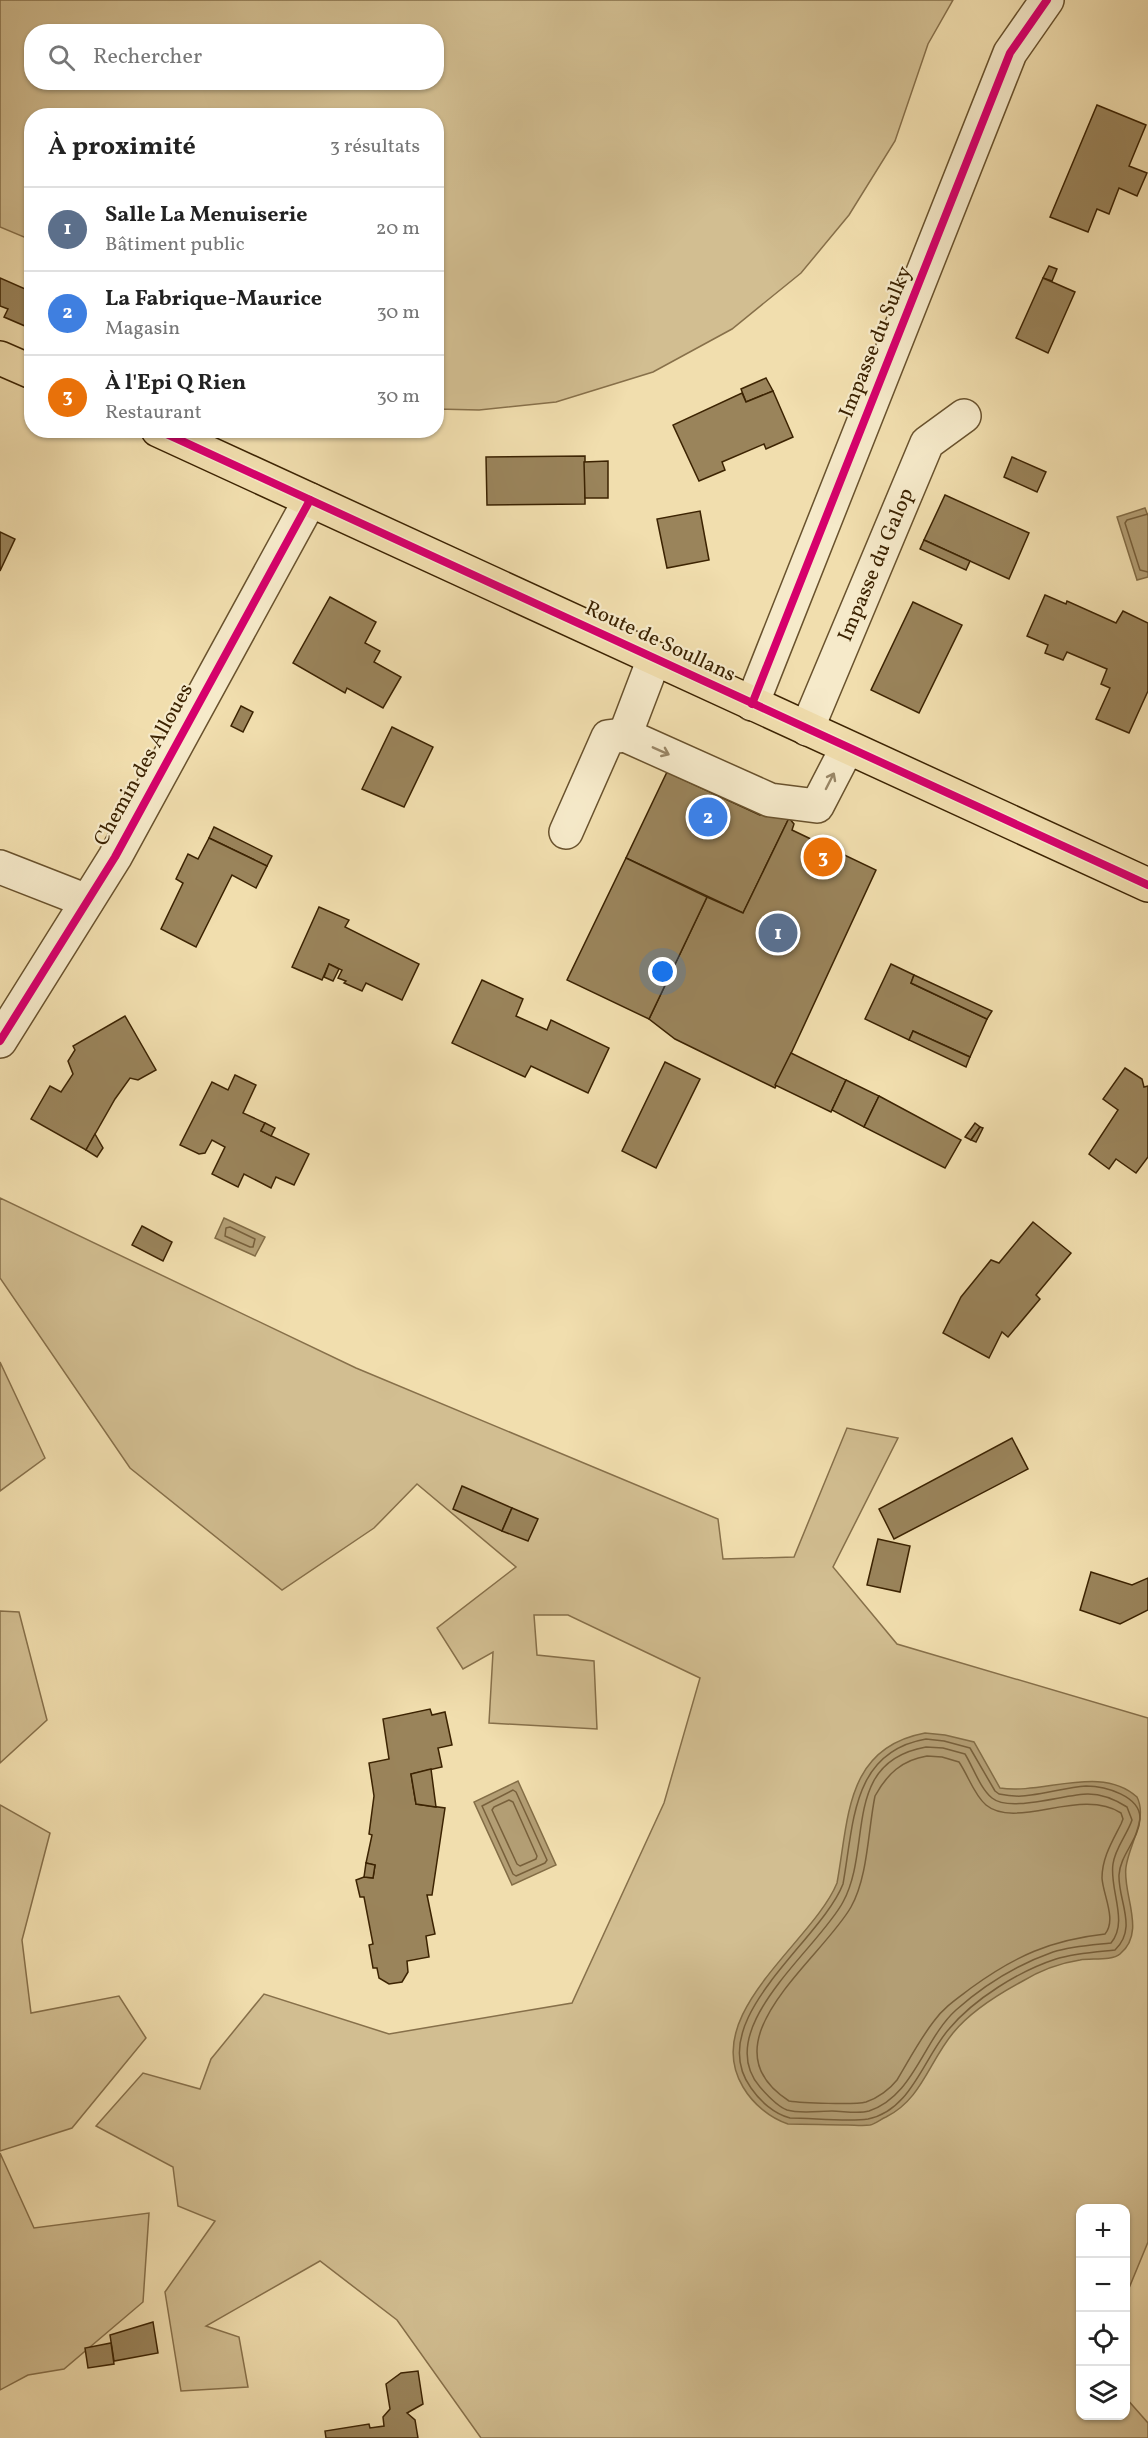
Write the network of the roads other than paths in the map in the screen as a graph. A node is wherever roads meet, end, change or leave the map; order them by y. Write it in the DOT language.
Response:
graph roads {
  1 [pos="1047,0"];
  2 [pos="0,358"];
  3 [pos="24,368"];
  4 [pos="964,416"];
  5 [pos="175,438"];
  6 [pos="310,500"];
  7 [pos="654,659"];
  8 [pos="752,704"];
  9 [pos="807,729"];
  10 [pos="624,735"];
  11 [pos="847,748"];
  12 [pos="566,832"];
  13 [pos="0,867"];
  14 [pos="1148,885"];
  15 [pos="87,901"];
  16 [pos="0,1041"];
  1 -- 8 [label="street, Impasse du Sulky"];
  2 -- 3 [label="main road"];
  4 -- 9 [label="street, Impasse du Galop"];
  5 -- 6 [label="main road, Route de Soullans"];
  6 -- 7 [label="main road, Route de Soullans"];
  6 -- 15 [label="street, Chemin des Alloues"];
  7 -- 8 [label="main road, Route de Soullans"];
  7 -- 10 [label="street"];
  8 -- 9 [label="main road, Route de Soullans"];
  9 -- 11 [label="main road, Route de Soullans"];
  10 -- 11 [label="street, one-way"];
  10 -- 12 [label="street"];
  11 -- 14 [label="main road, Route de Soullans"];
  13 -- 15 [label="street"];
  15 -- 16 [label="street, Chemin des Alloues"];
}
